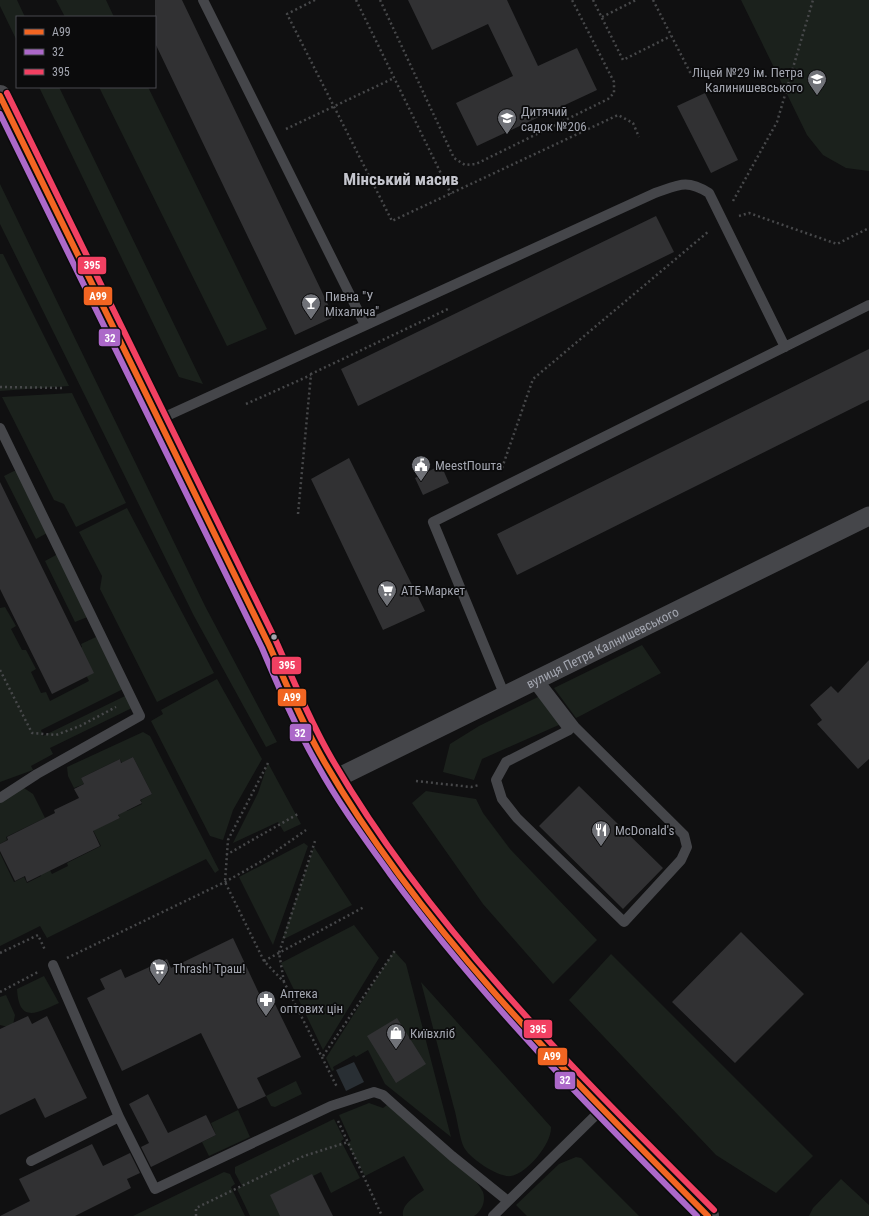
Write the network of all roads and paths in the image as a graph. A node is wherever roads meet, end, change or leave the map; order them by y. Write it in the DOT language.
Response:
graph roads {
  1 [pos="203,0"];
  2 [pos="315,0"];
  3 [pos="356,0"];
  4 [pos="380,0"];
  5 [pos="572,0"];
  6 [pos="593,0"];
  7 [pos="636,0"];
  8 [pos="653,0"];
  9 [pos="813,0"];
  10 [pos="602,17"];
  11 [pos="671,36"];
  12 [pos="394,78"];
  13 [pos="694,80"];
  14 [pos="0,96"];
  15 [pos="333,106"];
  16 [pos="271,137"];
  17 [pos="639,137"];
  18 [pos="451,194"];
  19 [pos="722,220"];
  20 [pos="869,228"];
  21 [pos="869,305"];
  22 [pos="453,306"];
  23 [pos="365,326"];
  24 [pos="785,347"];
  25 [pos="312,374"];
  26 [pos="0,387"];
  27 [pos="65,388"];
  28 [pos="246,404"];
  29 [pos="158,420"];
  30 [pos="0,428"];
  31 [pos="494,492"];
  32 [pos="298,514"];
  33 [pos="869,516"];
  34 [pos="0,670"];
  35 [pos="535,680"];
  36 [pos="505,696"];
  37 [pos="117,707"];
  38 [pos="268,763"];
  39 [pos="335,779"];
  40 [pos="496,780"];
  41 [pos="416,781"];
  42 [pos="0,798"];
  43 [pos="298,814"];
  44 [pos="306,830"];
  45 [pos="314,841"];
  46 [pos="226,855"];
  47 [pos="225,882"];
  48 [pos="364,907"];
  49 [pos="396,949"];
  50 [pos="0,953"];
  51 [pos="280,953"];
  52 [pos="264,961"];
  53 [pos="53,965"];
  54 [pos="284,982"];
  55 [pos="0,992"];
  56 [pos="323,1056"];
  57 [pos="331,1106"];
  58 [pos="602,1109"];
  59 [pos="119,1117"];
  60 [pos="348,1142"];
  61 [pos="31,1161"];
  62 [pos="508,1201"];
  63 [pos="196,1216"];
  64 [pos="382,1216"];
  65 [pos="493,1216"];
  66 [pos="708,1216"];
  1 -- 16 [label="lane"];
  2 -- 15 [label="path"];
  3 -- 12 [label="path"];
  4 -- 5 [label="path"];
  6 -- 10 [label="path"];
  7 -- 10 [label="path"];
  8 -- 11 [label="path"];
  9 -- 19 [label="path"];
  10 -- 11 [label="path"];
  11 -- 13 [label="path"];
  12 -- 15 [label="path"];
  12 -- 18 [label="path"];
  14 -- 29 [label="main road"];
  15 -- 16 [label="path"];
  15 -- 18 [label="path"];
  16 -- 23 [label="lane"];
  17 -- 18 [label="path"];
  19 -- 20 [label="path"];
  19 -- 23 [label="lane"];
  19 -- 24 [label="lane"];
  19 -- 31 [label="path"];
  21 -- 24 [label="lane"];
  22 -- 25 [label="path"];
  23 -- 29 [label="lane"];
  24 -- 31 [label="lane"];
  25 -- 28 [label="path"];
  25 -- 32 [label="path"];
  26 -- 27 [label="path"];
  29 -- 39 [label="main road"];
  30 -- 42 [label="lane"];
  31 -- 36 [label="lane"];
  33 -- 35 [label="street, вулиця Петра Калнишевського"];
  34 -- 37 [label="path"];
  35 -- 36 [label="street, вулиця Петра Калнишевського"];
  35 -- 40 [label="lane"];
  35 -- 40 [label="lane"];
  36 -- 39 [label="street, вулиця Петра Калнишевського"];
  38 -- 46 [label="path"];
  39 -- 58 [label="main road"];
  40 -- 41 [label="path"];
  43 -- 46 [label="path"];
  44 -- 47 [label="path"];
  45 -- 51 [label="path"];
  46 -- 47 [label="path"];
  47 -- 52 [label="path"];
  47 -- 53 [label="path"];
  48 -- 51 [label="path"];
  49 -- 56 [label="path"];
  50 -- 53 [label="path"];
  51 -- 52 [label="path"];
  51 -- 54 [label="path"];
  52 -- 54 [label="path"];
  53 -- 55 [label="path"];
  53 -- 59 [label="lane"];
  54 -- 56 [label="path"];
  56 -- 57 [label="path"];
  57 -- 59 [label="lane"];
  57 -- 60 [label="path"];
  57 -- 62 [label="lane"];
  58 -- 62 [label="lane"];
  58 -- 66 [label="main road"];
  59 -- 61 [label="lane"];
  60 -- 63 [label="path"];
  60 -- 64 [label="path"];
  62 -- 65 [label="lane"];
}
